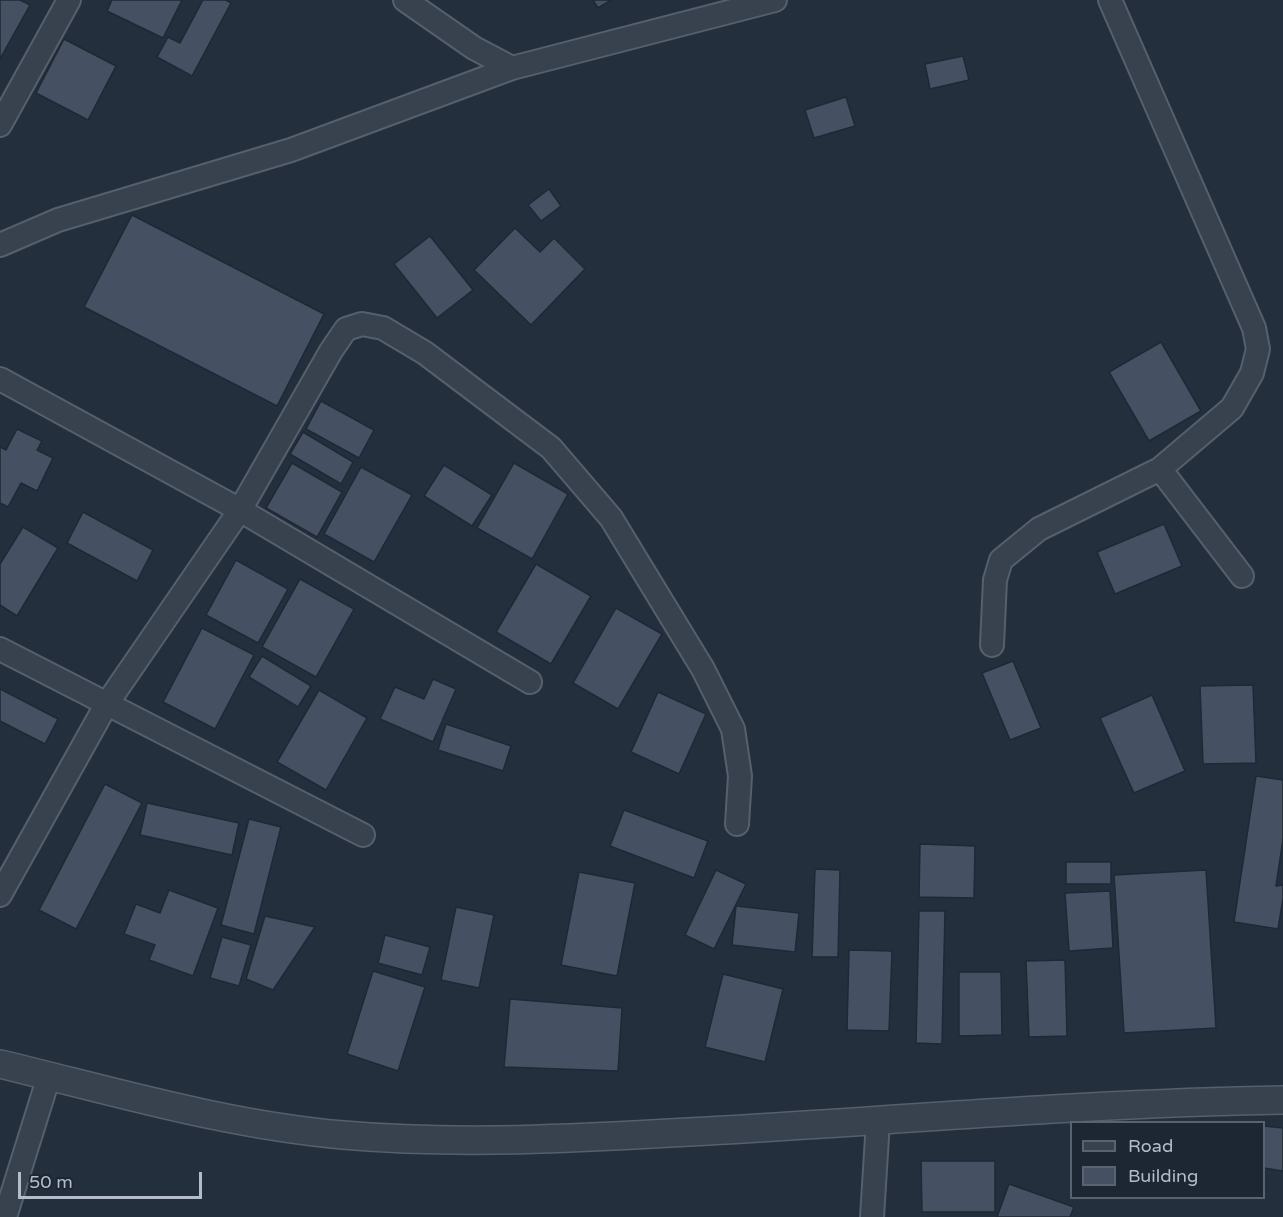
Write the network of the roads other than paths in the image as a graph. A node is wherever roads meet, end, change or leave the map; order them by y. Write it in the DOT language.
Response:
graph roads {
  1 [pos="69,0"];
  2 [pos="405,0"];
  3 [pos="775,0"];
  4 [pos="1110,0"];
  5 [pos="512,68"];
  6 [pos="0,123"];
  7 [pos="0,245"];
  8 [pos="0,379"];
  9 [pos="1160,469"];
  10 [pos="240,510"];
  11 [pos="1242,576"];
  12 [pos="992,645"];
  13 [pos="0,650"];
  14 [pos="530,682"];
  15 [pos="106,705"];
  16 [pos="737,824"];
  17 [pos="363,835"];
  18 [pos="0,895"];
  19 [pos="0,1064"];
  20 [pos="49,1076"];
  21 [pos="1283,1100"];
  22 [pos="879,1120"];
  23 [pos="5,1217"];
  24 [pos="872,1217"];
  1 -- 6 [label="street"];
  2 -- 5 [label="street"];
  3 -- 5 [label="street"];
  4 -- 9 [label="street"];
  5 -- 7 [label="street"];
  8 -- 10 [label="street"];
  9 -- 11 [label="street"];
  9 -- 12 [label="street"];
  10 -- 14 [label="street"];
  10 -- 15 [label="street"];
  10 -- 16 [label="street"];
  13 -- 15 [label="street"];
  15 -- 17 [label="street"];
  15 -- 18 [label="street"];
  19 -- 20 [label="street"];
  20 -- 22 [label="street"];
  20 -- 23 [label="street"];
  21 -- 22 [label="street"];
  22 -- 24 [label="street"];
}
